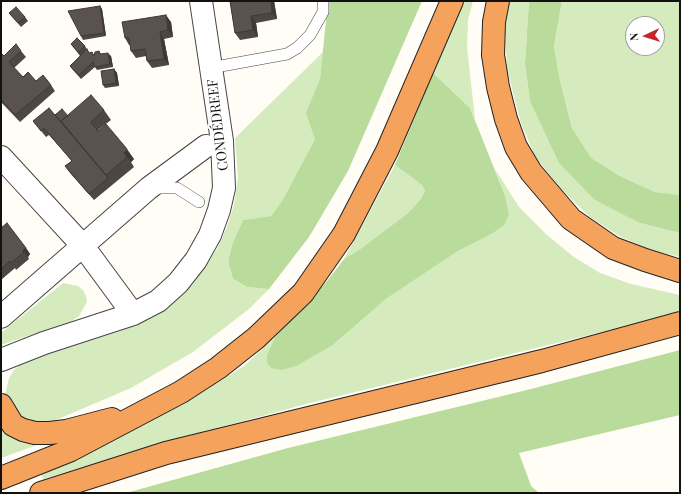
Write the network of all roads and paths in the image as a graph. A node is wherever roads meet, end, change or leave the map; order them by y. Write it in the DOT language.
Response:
graph roads {
  1 [pos="201,1"];
  2 [pos="323,1"];
  3 [pos="452,1"];
  4 [pos="498,1"];
  5 [pos="210,68"];
  6 [pos="206,146"];
  7 [pos="1,157"];
  8 [pos="149,188"];
  9 [pos="200,202"];
  10 [pos="83,246"];
  11 [pos="680,271"];
  12 [pos="133,314"];
  13 [pos="1,317"];
  14 [pos="680,323"];
  15 [pos="1,360"];
  16 [pos="1,405"];
  17 [pos="135,417"];
  18 [pos="1,478"];
  19 [pos="41,493"];
  1 -- 5 [label="street, CONDÉDREEF"];
  2 -- 5 [label="lane"];
  3 -- 17 [label="highway"];
  4 -- 11 [label="highway"];
  5 -- 12 [label="street, CONDÉDREEF"];
  6 -- 8 [label="street, CONDÉDREEF"];
  7 -- 10 [label="street"];
  8 -- 9 [label="lane"];
  8 -- 10 [label="street, CONDÉDREEF"];
  10 -- 12 [label="street"];
  10 -- 13 [label="street, CONDÉDREEF"];
  12 -- 15 [label="street, CONDÉDREEF"];
  14 -- 19 [label="highway"];
  16 -- 17 [label="highway"];
  17 -- 18 [label="highway"];
}
